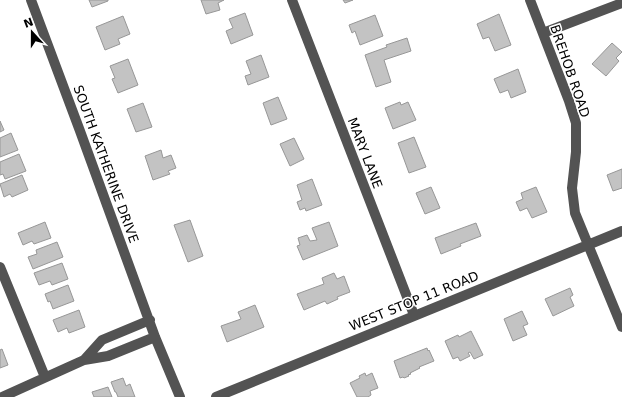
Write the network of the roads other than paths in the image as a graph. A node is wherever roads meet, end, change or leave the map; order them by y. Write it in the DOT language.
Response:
graph roads {
  1 [pos="31,0"];
  2 [pos="292,0"];
  3 [pos="530,0"];
  4 [pos="622,3"];
  5 [pos="543,33"];
  6 [pos="622,231"];
  7 [pos="587,245"];
  8 [pos="0,267"];
  9 [pos="414,315"];
  10 [pos="150,320"];
  11 [pos="622,327"];
  12 [pos="155,337"];
  13 [pos="84,360"];
  14 [pos="45,378"];
  15 [pos="2,397"];
  16 [pos="180,397"];
  17 [pos="216,397"];
  1 -- 10 [label="street, SOUTH KATHERINE DRIVE"];
  2 -- 9 [label="street, MARY LANE"];
  3 -- 5 [label="street, BREHOB ROAD"];
  4 -- 5 [label="street"];
  5 -- 7 [label="street, BREHOB ROAD"];
  6 -- 7 [label="street, WEST STOP 11 ROAD"];
  7 -- 9 [label="street, WEST STOP 11 ROAD"];
  7 -- 11 [label="street, BREHOB ROAD"];
  8 -- 14 [label="street"];
  9 -- 17 [label="street, WEST STOP 11 ROAD"];
  10 -- 12 [label="street, SOUTH KATHERINE DRIVE"];
  10 -- 13 [label="street"];
  12 -- 13 [label="street"];
  12 -- 16 [label="street, SOUTH KATHERINE DRIVE"];
  13 -- 14 [label="street"];
  14 -- 15 [label="street"];
}
